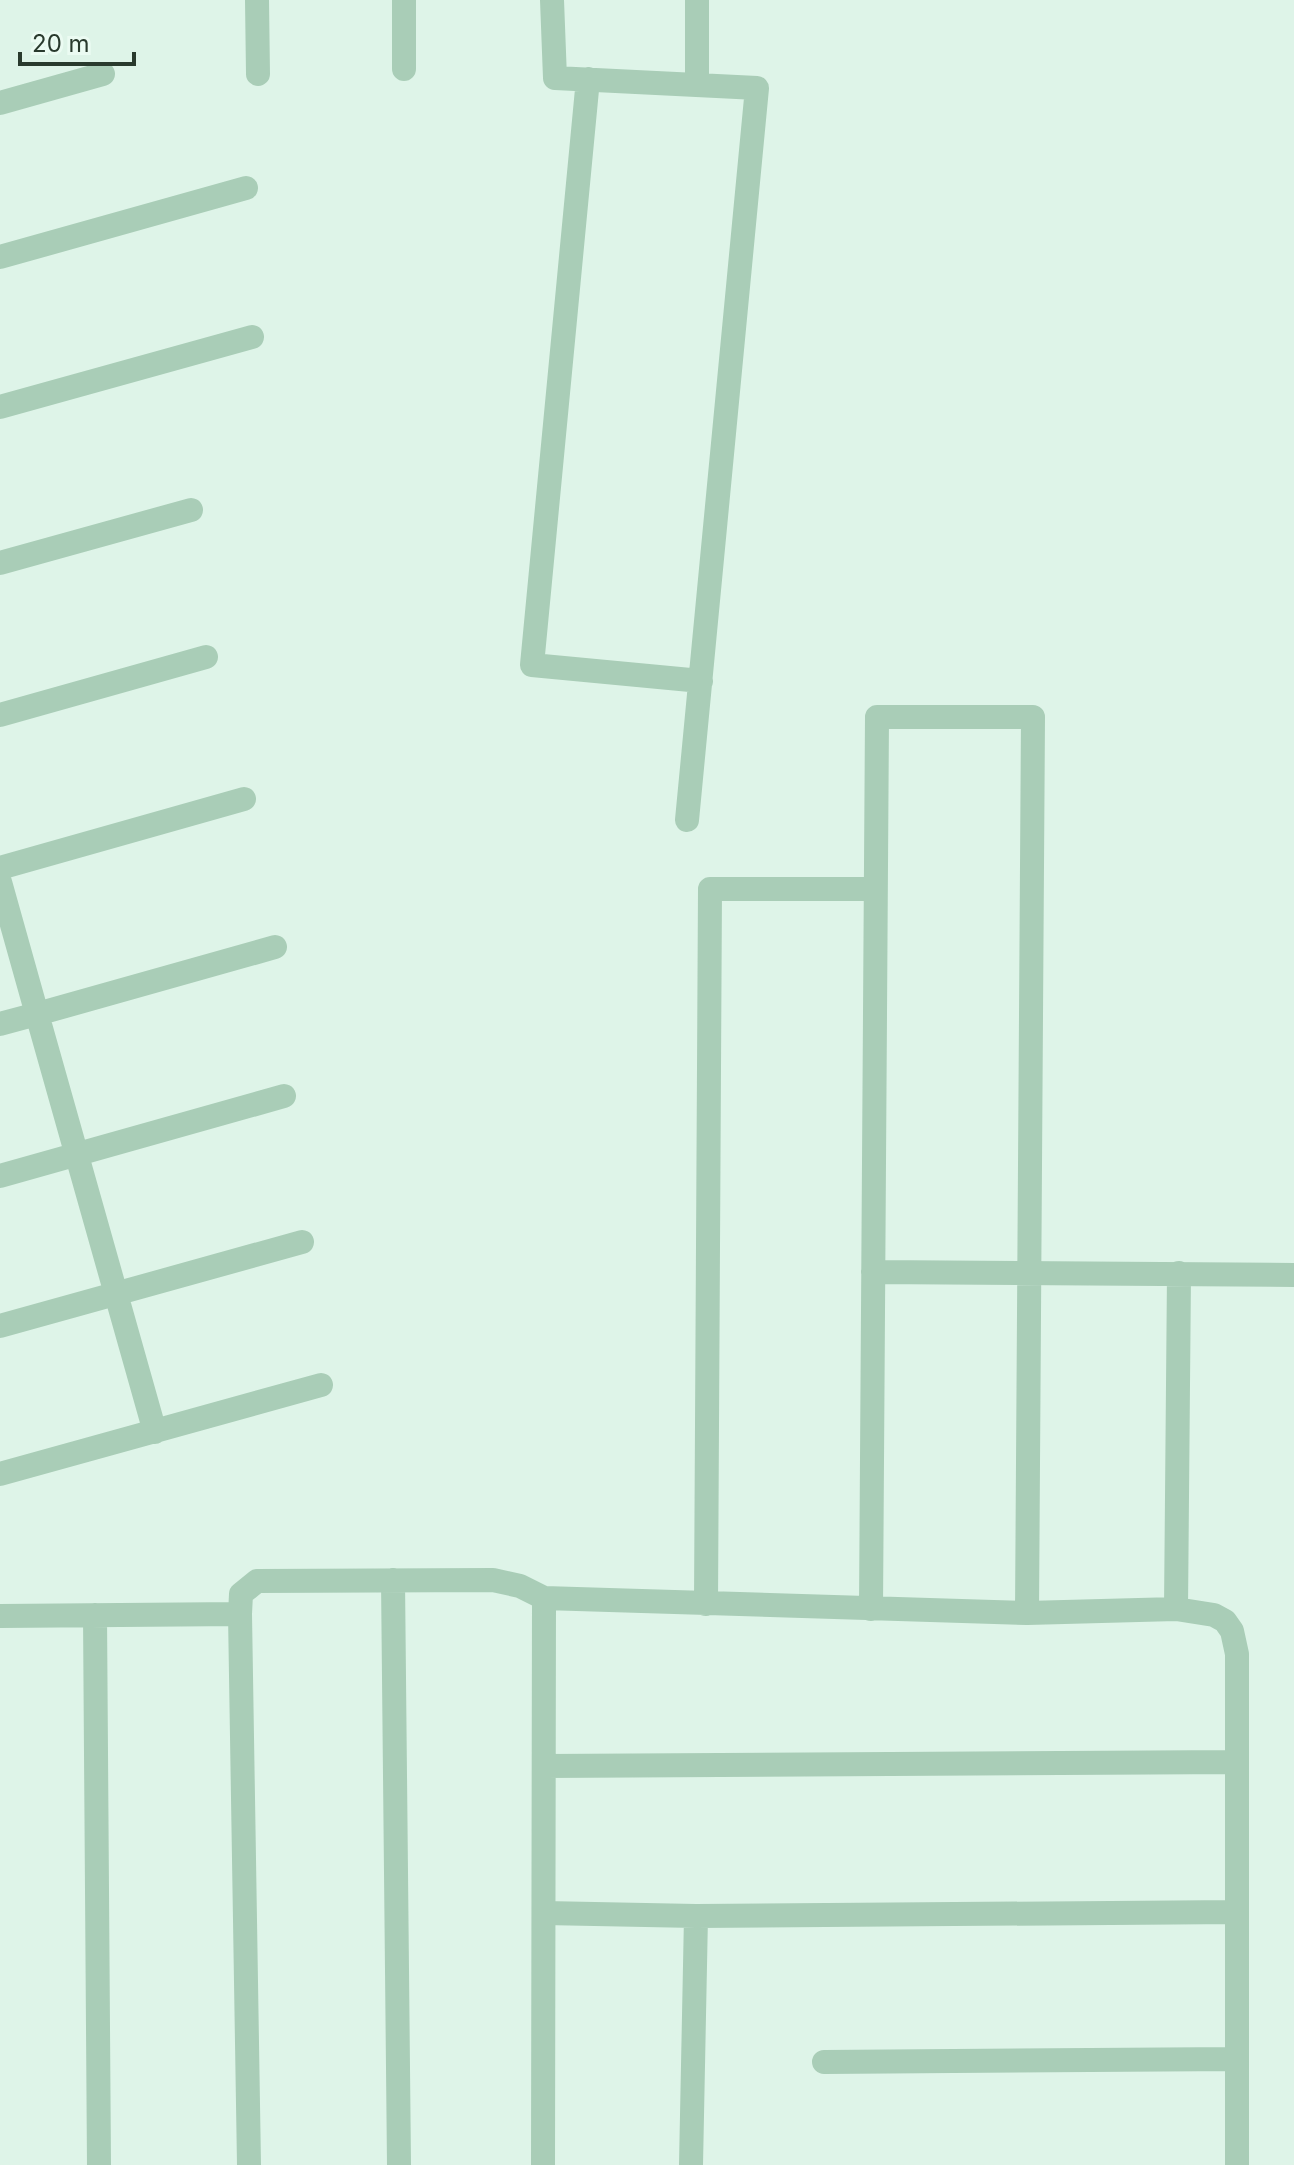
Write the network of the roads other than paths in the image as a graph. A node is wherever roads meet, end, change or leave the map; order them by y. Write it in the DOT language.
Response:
graph roads {
  1 [pos="257,0"];
  2 [pos="404,0"];
  3 [pos="552,0"];
  4 [pos="697,0"];
  5 [pos="404,69"];
  6 [pos="103,74"];
  7 [pos="258,74"];
  8 [pos="588,79"];
  9 [pos="697,85"];
  10 [pos="0,103"];
  11 [pos="246,188"];
  12 [pos="0,257"];
  13 [pos="252,337"];
  14 [pos="0,407"];
  15 [pos="191,510"];
  16 [pos="0,563"];
  17 [pos="206,657"];
  18 [pos="701,681"];
  19 [pos="0,715"];
  20 [pos="244,799"];
  21 [pos="687,820"];
  22 [pos="0,868"];
  23 [pos="0,882"];
  24 [pos="875,889"];
  25 [pos="275,947"];
  26 [pos="37,1014"];
  27 [pos="0,1024"];
  28 [pos="284,1096"];
  29 [pos="76,1154"];
  30 [pos="0,1176"];
  31 [pos="302,1242"];
  32 [pos="873,1272"];
  33 [pos="1029,1273"];
  34 [pos="1179,1273"];
  35 [pos="1294,1275"];
  36 [pos="116,1294"];
  37 [pos="0,1326"];
  38 [pos="321,1385"];
  39 [pos="155,1432"];
  40 [pos="0,1474"];
  41 [pos="393,1580"];
  42 [pos="544,1598"];
  43 [pos="706,1604"];
  44 [pos="871,1609"];
  45 [pos="1176,1609"];
  46 [pos="1027,1613"];
  47 [pos="240,1614"];
  48 [pos="95,1615"];
  49 [pos="0,1616"];
  50 [pos="1237,1762"];
  51 [pos="545,1766"];
  52 [pos="1237,1912"];
  53 [pos="544,1913"];
  54 [pos="696,1916"];
  55 [pos="1237,2059"];
  56 [pos="824,2062"];
  57 [pos="99,2165"];
  58 [pos="249,2165"];
  59 [pos="399,2165"];
  60 [pos="543,2165"];
  61 [pos="691,2165"];
  62 [pos="1237,2165"];
  1 -- 7 [label="street"];
  2 -- 5 [label="street"];
  3 -- 8 [label="street"];
  4 -- 9 [label="street"];
  6 -- 10 [label="street"];
  8 -- 9 [label="street"];
  8 -- 18 [label="street"];
  9 -- 18 [label="street"];
  11 -- 12 [label="street"];
  13 -- 14 [label="street"];
  15 -- 16 [label="street"];
  17 -- 19 [label="street"];
  18 -- 21 [label="street"];
  20 -- 22 [label="street"];
  23 -- 26 [label="street"];
  24 -- 32 [label="street"];
  24 -- 33 [label="street"];
  24 -- 43 [label="street"];
  25 -- 26 [label="street"];
  26 -- 27 [label="street"];
  26 -- 29 [label="street"];
  28 -- 29 [label="street"];
  29 -- 30 [label="street"];
  29 -- 36 [label="street"];
  31 -- 36 [label="street"];
  32 -- 33 [label="street"];
  32 -- 44 [label="street"];
  33 -- 34 [label="street"];
  33 -- 46 [label="street"];
  34 -- 35 [label="street"];
  34 -- 45 [label="street"];
  36 -- 37 [label="street"];
  36 -- 39 [label="street"];
  38 -- 39 [label="street"];
  39 -- 40 [label="street"];
  41 -- 42 [label="street"];
  41 -- 47 [label="street"];
  41 -- 59 [label="street"];
  42 -- 43 [label="street"];
  42 -- 51 [label="street"];
  43 -- 44 [label="street"];
  44 -- 46 [label="street"];
  45 -- 46 [label="street"];
  45 -- 50 [label="street"];
  47 -- 48 [label="street"];
  47 -- 58 [label="street"];
  48 -- 49 [label="street"];
  48 -- 57 [label="street"];
  50 -- 51 [label="street"];
  50 -- 52 [label="street"];
  51 -- 53 [label="street"];
  52 -- 54 [label="street"];
  52 -- 55 [label="street"];
  53 -- 54 [label="street"];
  53 -- 60 [label="street"];
  54 -- 61 [label="street"];
  55 -- 56 [label="street"];
  55 -- 62 [label="street"];
}
